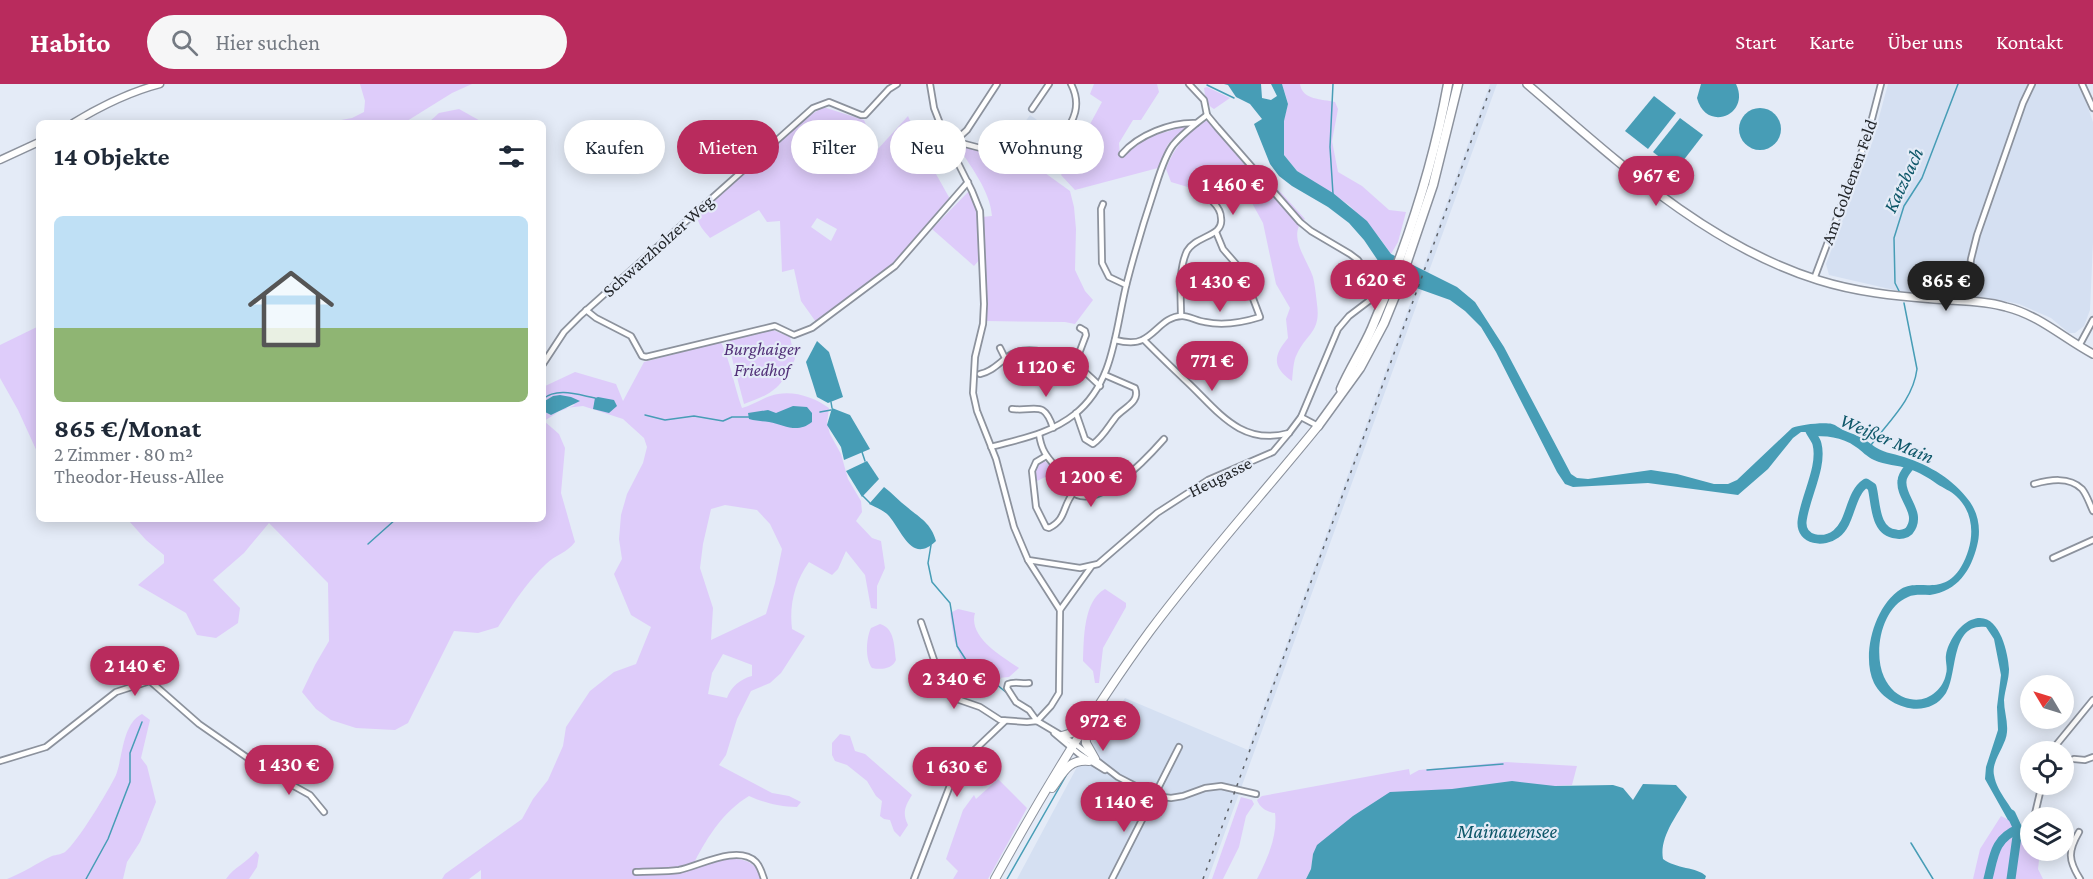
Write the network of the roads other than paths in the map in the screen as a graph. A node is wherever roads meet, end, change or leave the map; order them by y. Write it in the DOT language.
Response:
graph roads {
  1 [pos="160,84"];
  2 [pos="897,84"];
  3 [pos="930,84"];
  4 [pos="995,84"];
  5 [pos="1049,84"];
  6 [pos="1071,84"];
  7 [pos="1189,84"];
  8 [pos="1448,84"];
  9 [pos="1458,84"];
  10 [pos="1527,84"];
  11 [pos="1881,84"];
  12 [pos="2032,84"];
  13 [pos="2082,84"];
  14 [pos="1450,98"];
  15 [pos="2093,108"];
  16 [pos="1032,109"];
  17 [pos="1207,115"];
  18 [pos="78,120"];
  19 [pos="938,120"];
  20 [pos="1073,120"];
  21 [pos="1196,123"];
  22 [pos="966,131"];
  23 [pos="36,143"];
  24 [pos="1122,154"];
  25 [pos="0,160"];
  26 [pos="964,174"];
  27 [pos="968,182"];
  28 [pos="1214,202"];
  29 [pos="1102,204"];
  30 [pos="1415,226"];
  31 [pos="1216,232"];
  32 [pos="1814,279"];
  33 [pos="1126,285"];
  34 [pos="1966,301"];
  35 [pos="586,310"];
  36 [pos="1181,316"];
  37 [pos="2093,320"];
  38 [pos="1080,328"];
  39 [pos="1115,340"];
  40 [pos="1144,340"];
  41 [pos="2079,346"];
  42 [pos="1000,348"];
  43 [pos="2093,354"];
  44 [pos="1005,358"];
  45 [pos="546,359"];
  46 [pos="1075,364"];
  47 [pos="980,374"];
  48 [pos="1105,375"];
  49 [pos="1100,386"];
  50 [pos="1012,409"];
  51 [pos="1076,413"];
  52 [pos="1301,417"];
  53 [pos="1318,426"];
  54 [pos="1053,428"];
  55 [pos="1289,433"];
  56 [pos="1039,434"];
  57 [pos="1164,439"];
  58 [pos="991,447"];
  59 [pos="1046,456"];
  60 [pos="2034,484"];
  61 [pos="1074,492"];
  62 [pos="2093,512"];
  63 [pos="2093,540"];
  64 [pos="2053,558"];
  65 [pos="1028,560"];
  66 [pos="1091,567"];
  67 [pos="1060,610"];
  68 [pos="921,622"];
  69 [pos="1029,682"];
  70 [pos="2093,700"];
  71 [pos="1090,719"];
  72 [pos="1005,721"];
  73 [pos="1037,721"];
  74 [pos="1085,726"];
  75 [pos="1052,731"];
  76 [pos="1062,736"];
  77 [pos="2059,741"];
  78 [pos="1072,746"];
  79 [pos="1179,747"];
  80 [pos="2093,757"];
  81 [pos="1092,760"];
  82 [pos="2075,760"];
  83 [pos="0,761"];
  84 [pos="1256,794"];
  85 [pos="1155,796"];
  86 [pos="1036,804"];
  87 [pos="324,812"];
  88 [pos="2079,832"];
  89 [pos="636,872"];
  90 [pos="764,879"];
  91 [pos="914,879"];
  92 [pos="995,879"];
  93 [pos="1112,879"];
  94 [pos="2080,879"];
  1 -- 18 [label="street"];
  2 -- 35 [label="street, Schwarzholzer Weg"];
  3 -- 19 [label="street"];
  4 -- 22 [label="street"];
  5 -- 16 [label="street"];
  6 -- 20 [label="street"];
  7 -- 17 [label="street"];
  8 -- 14 [label="highway"];
  9 -- 14 [label="highway"];
  10 -- 32 [label="main road"];
  11 -- 32 [label="street, Am Goldenen Feld"];
  12 -- 34 [label="street"];
  13 -- 15 [label="street"];
  14 -- 30 [label="highway"];
  14 -- 30 [label="highway"];
  17 -- 21 [label="street"];
  17 -- 52 [label="street, Heugasse"];
  21 -- 24 [label="street"];
  21 -- 33 [label="street"];
  23 -- 25 [label="street"];
  26 -- 27 [label="street"];
  27 -- 35 [label="street"];
  27 -- 58 [label="street"];
  28 -- 31 [label="street"];
  29 -- 33 [label="street"];
  30 -- 53 [label="highway"];
  31 -- 36 [label="street"];
  31 -- 36 [label="street"];
  32 -- 34 [label="main road"];
  33 -- 39 [label="street"];
  34 -- 41 [label="main road"];
  35 -- 45 [label="street, Schwarzholzer Weg"];
  36 -- 40 [label="street"];
  37 -- 41 [label="street"];
  38 -- 46 [label="street"];
  39 -- 40 [label="street"];
  39 -- 48 [label="street"];
  40 -- 55 [label="street"];
  41 -- 43 [label="main road"];
  42 -- 44 [label="street"];
  44 -- 46 [label="street"];
  44 -- 47 [label="street"];
  46 -- 49 [label="street"];
  48 -- 49 [label="street"];
  48 -- 51 [label="street"];
  49 -- 51 [label="street"];
  50 -- 54 [label="street"];
  51 -- 54 [label="street"];
  52 -- 53 [label="street"];
  52 -- 55 [label="street, Heugasse"];
  53 -- 71 [label="main road"];
  54 -- 56 [label="street"];
  55 -- 66 [label="street, Heugasse"];
  56 -- 58 [label="street"];
  56 -- 59 [label="street"];
  57 -- 61 [label="street"];
  58 -- 65 [label="street"];
  59 -- 61 [label="street"];
  59 -- 61 [label="street"];
  60 -- 62 [label="street"];
  63 -- 64 [label="street"];
  65 -- 66 [label="street"];
  65 -- 67 [label="street"];
  66 -- 67 [label="street, Heugasse"];
  67 -- 73 [label="street"];
  68 -- 72 [label="street"];
  69 -- 73 [label="street"];
  70 -- 77 [label="street"];
  71 -- 74 [label="main road"];
  71 -- 76 [label="main road"];
  72 -- 73 [label="street"];
  72 -- 91 [label="street"];
  73 -- 75 [label="street"];
  74 -- 78 [label="main road"];
  74 -- 81 [label="main road"];
  75 -- 76 [label="street"];
  75 -- 78 [label="street"];
  76 -- 78 [label="street"];
  78 -- 81 [label="street"];
  78 -- 86 [label="main road"];
  79 -- 85 [label="street"];
  80 -- 82 [label="street"];
  81 -- 85 [label="street"];
  81 -- 86 [label="main road"];
  83 -- 87 [label="street"];
  84 -- 85 [label="street"];
  85 -- 93 [label="street"];
  86 -- 92 [label="main road"];
  88 -- 94 [label="street"];
  89 -- 90 [label="street"];
}
